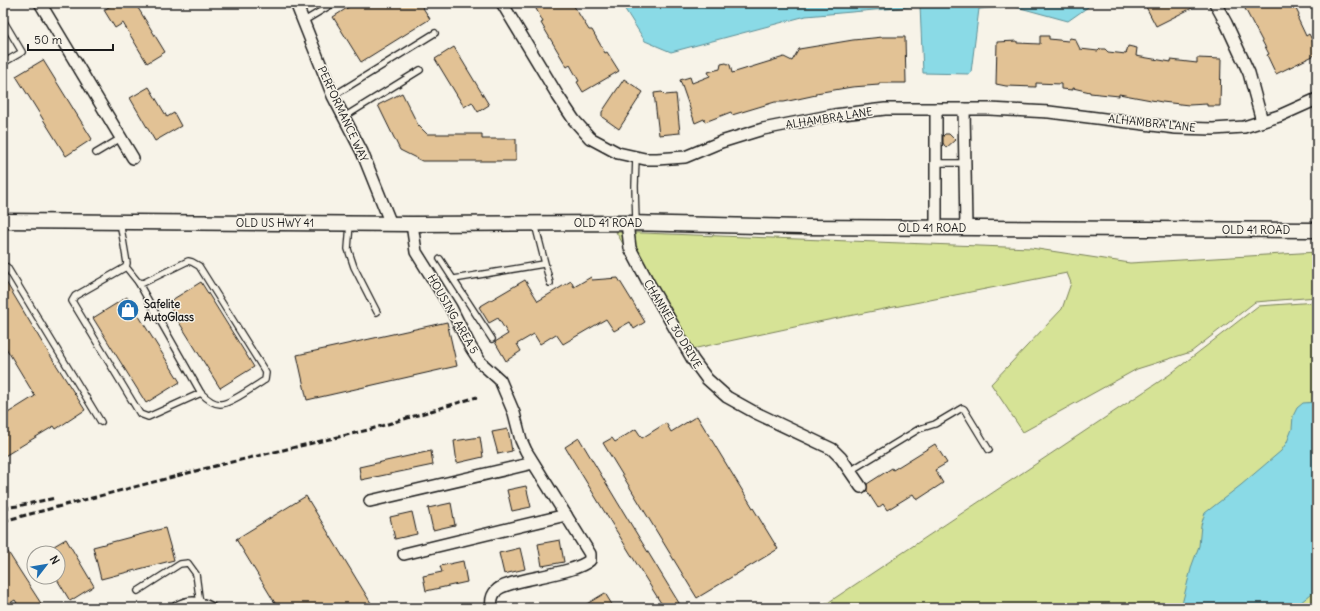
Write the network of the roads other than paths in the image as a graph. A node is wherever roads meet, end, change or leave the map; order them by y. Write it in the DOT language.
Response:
graph roads {
  1 [pos="40,3"];
  2 [pos="296,3"];
  3 [pos="334,3"];
  4 [pos="502,3"];
  5 [pos="1215,3"];
  6 [pos="3,20"];
  7 [pos="304,21"];
  8 [pos="435,33"];
  9 [pos="3,63"];
  10 [pos="420,70"];
  11 [pos="333,96"];
  12 [pos="1317,100"];
  13 [pos="936,108"];
  14 [pos="964,109"];
  15 [pos="344,117"];
  16 [pos="1262,121"];
  17 [pos="121,138"];
  18 [pos="96,153"];
  19 [pos="636,157"];
  20 [pos="133,158"];
  21 [pos="936,163"];
  22 [pos="965,163"];
  23 [pos="3,221"];
  24 [pos="120,222"];
  25 [pos="542,223"];
  26 [pos="632,223"];
  27 [pos="350,224"];
  28 [pos="391,224"];
  29 [pos="412,224"];
  30 [pos="936,228"];
  31 [pos="966,228"];
  32 [pos="1317,230"];
  33 [pos="440,259"];
  34 [pos="544,264"];
  35 [pos="3,265"];
  36 [pos="126,267"];
  37 [pos="454,279"];
  38 [pos="138,282"];
  39 [pos="550,283"];
  40 [pos="377,312"];
  41 [pos="492,339"];
  42 [pos="201,393"];
  43 [pos="101,422"];
  44 [pos="989,450"];
  45 [pos="533,463"];
  46 [pos="850,471"];
  47 [pos="861,487"];
  48 [pos="370,500"];
  49 [pos="566,515"];
  50 [pos="404,554"];
  51 [pos="138,591"];
  52 [pos="200,604"];
  53 [pos="177,608"];
  54 [pos="210,608"];
  55 [pos="492,608"];
  1 -- 17 [label="street"];
  2 -- 7 [label="street, PERFORMANCE WAY"];
  3 -- 7 [label="lane"];
  4 -- 19 [label="street, ALHAMBRA LANE"];
  5 -- 16 [label="street"];
  6 -- 9 [label="lane"];
  7 -- 11 [label="street, PERFORMANCE WAY"];
  8 -- 11 [label="lane"];
  10 -- 15 [label="lane"];
  11 -- 15 [label="street, PERFORMANCE WAY"];
  12 -- 16 [label="street, ALHAMBRA LANE"];
  13 -- 14 [label="street, ALHAMBRA LANE"];
  13 -- 19 [label="street, ALHAMBRA LANE"];
  13 -- 21 [label="street"];
  14 -- 16 [label="street, ALHAMBRA LANE"];
  14 -- 22 [label="street"];
  15 -- 28 [label="street, PERFORMANCE WAY"];
  17 -- 18 [label="lane"];
  17 -- 20 [label="street"];
  19 -- 26 [label="lane"];
  21 -- 22 [label="lane"];
  21 -- 30 [label="street"];
  22 -- 31 [label="street"];
  23 -- 24 [label="street, OLD US HWY 41"];
  24 -- 27 [label="street, OLD US HWY 41"];
  24 -- 36 [label="lane"];
  25 -- 26 [label="street, OLD 41 ROAD"];
  25 -- 29 [label="street, OLD US HWY 41"];
  25 -- 34 [label="lane"];
  26 -- 30 [label="street, OLD 41 ROAD"];
  26 -- 46 [label="street, CHANNEL 30 DRIVE"];
  27 -- 28 [label="street, OLD US HWY 41"];
  27 -- 40 [label="lane"];
  28 -- 29 [label="street, OLD US HWY 41"];
  29 -- 45 [label="street, HOUSING AREA 5"];
  30 -- 31 [label="street, OLD 41 ROAD"];
  31 -- 32 [label="street, OLD 41 ROAD"];
  33 -- 37 [label="lane"];
  34 -- 37 [label="lane"];
  34 -- 39 [label="lane"];
  35 -- 43 [label="lane"];
  36 -- 38 [label="lane"];
  36 -- 42 [label="lane"];
  37 -- 41 [label="lane"];
  38 -- 42 [label="lane"];
  38 -- 42 [label="lane"];
  44 -- 46 [label="lane"];
  45 -- 48 [label="street"];
  45 -- 49 [label="street, HOUSING AREA 5"];
  46 -- 47 [label="street, CHANNEL 30 DRIVE"];
  49 -- 50 [label="street"];
  49 -- 55 [label="street, HOUSING AREA 5"];
  51 -- 52 [label="lane"];
  52 -- 53 [label="street"];
  52 -- 54 [label="street"];
}
